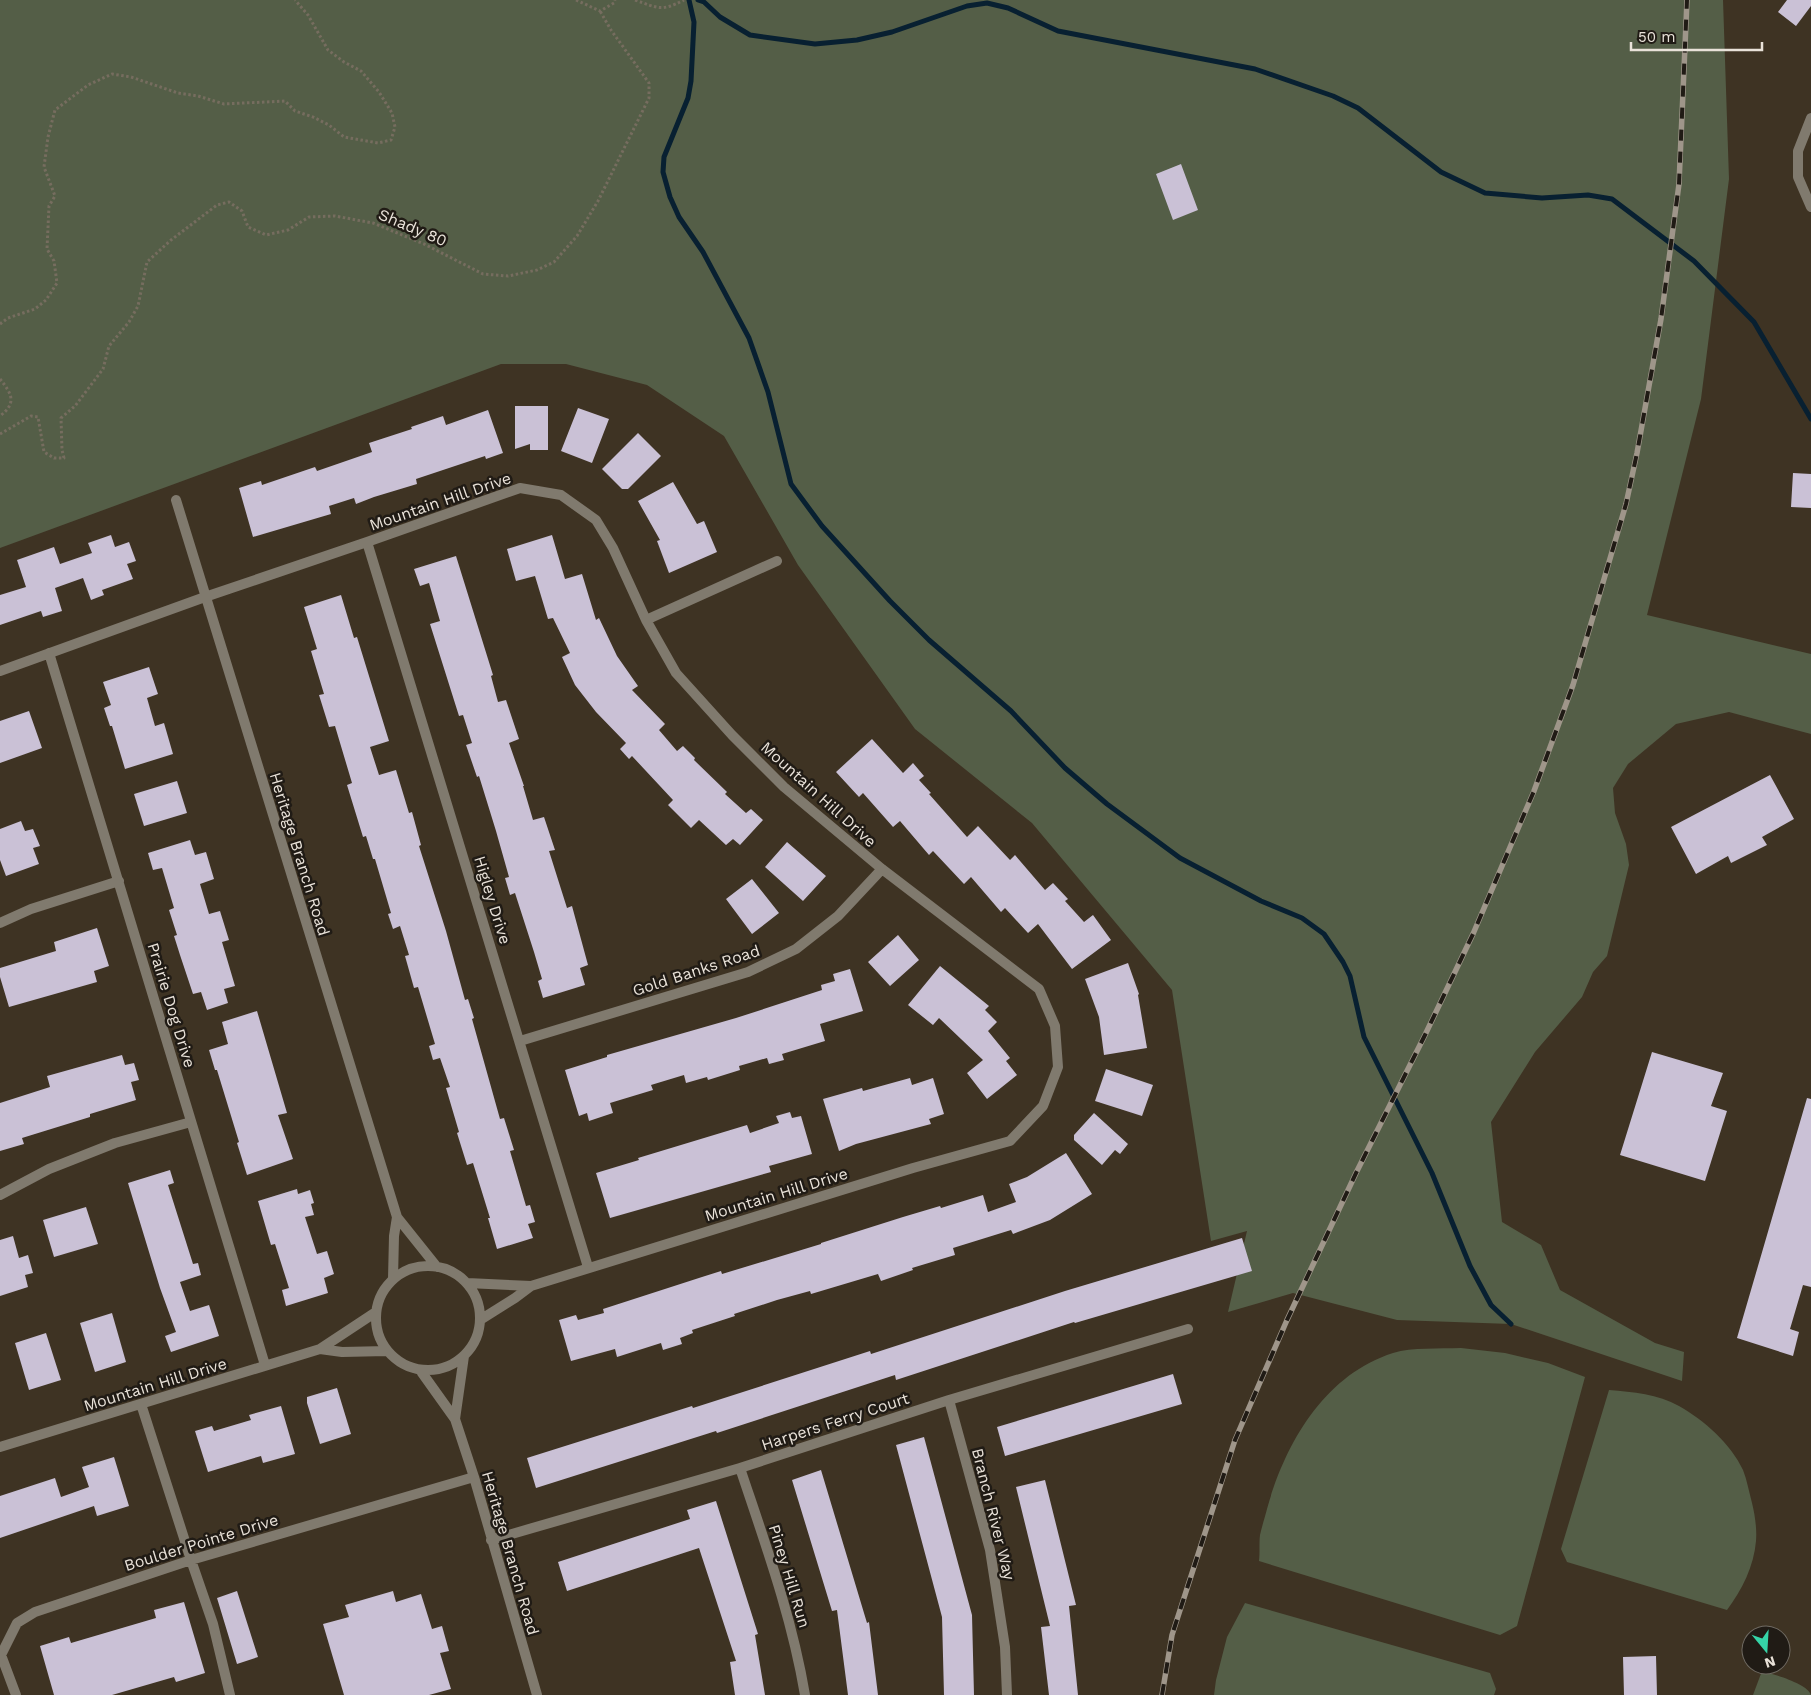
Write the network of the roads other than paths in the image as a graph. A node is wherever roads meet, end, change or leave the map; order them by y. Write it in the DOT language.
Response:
graph roads {
  1 [pos="1811,118"];
  2 [pos="1811,206"];
  3 [pos="176,500"];
  4 [pos="368,542"];
  5 [pos="777,561"];
  6 [pos="205,597"];
  7 [pos="646,620"];
  8 [pos="49,653"];
  9 [pos="0,671"];
  10 [pos="882,869"];
  11 [pos="119,881"];
  12 [pos="0,923"];
  13 [pos="520,1041"];
  14 [pos="191,1122"];
  15 [pos="0,1195"];
  16 [pos="397,1217"];
  17 [pos="437,1267"];
  18 [pos="588,1267"];
  19 [pos="393,1279"];
  20 [pos="467,1283"];
  21 [pos="530,1286"];
  22 [pos="376,1312"];
  23 [pos="480,1320"];
  24 [pos="1188,1329"];
  25 [pos="320,1349"];
  26 [pos="387,1351"];
  27 [pos="464,1356"];
  28 [pos="265,1365"];
  29 [pos="420,1370"];
  30 [pos="949,1400"];
  31 [pos="141,1404"];
  32 [pos="455,1419"];
  33 [pos="0,1447"];
  34 [pos="740,1468"];
  35 [pos="474,1477"];
  36 [pos="491,1540"];
  37 [pos="191,1560"];
  38 [pos="16,1695"];
  39 [pos="230,1695"];
  40 [pos="537,1695"];
  41 [pos="805,1695"];
  42 [pos="1007,1695"];
  1 -- 2 [label="street"];
  3 -- 6 [label="street, Heritage Branch Road"];
  4 -- 6 [label="street, Mountain Hill Drive"];
  4 -- 7 [label="street, Mountain Hill Drive"];
  4 -- 13 [label="street, Higley Drive"];
  5 -- 7 [label="street"];
  6 -- 8 [label="street, Mountain Hill Drive"];
  6 -- 16 [label="street, Heritage Branch Road"];
  7 -- 10 [label="street, Mountain Hill Drive"];
  8 -- 9 [label="street, Mountain Hill Drive"];
  8 -- 11 [label="street, Prairie Dog Drive"];
  10 -- 13 [label="street, Gold Banks Road"];
  10 -- 18 [label="street, Mountain Hill Drive"];
  11 -- 12 [label="street"];
  11 -- 14 [label="street, Prairie Dog Drive"];
  13 -- 18 [label="street, Higley Drive"];
  14 -- 15 [label="street"];
  14 -- 28 [label="street, Prairie Dog Drive"];
  16 -- 17 [label="street, Heritage Branch Road"];
  16 -- 19 [label="street, Heritage Branch Road"];
  17 -- 19 [label="street"];
  17 -- 20 [label="street"];
  18 -- 21 [label="street, Mountain Hill Drive"];
  19 -- 22 [label="street"];
  20 -- 21 [label="street, Mountain Hill Drive"];
  20 -- 23 [label="street"];
  21 -- 23 [label="street, Mountain Hill Drive"];
  22 -- 25 [label="street, Mountain Hill Drive"];
  22 -- 26 [label="street"];
  23 -- 27 [label="street"];
  24 -- 30 [label="street, Harpers Ferry Court"];
  25 -- 26 [label="street, Mountain Hill Drive"];
  25 -- 28 [label="street, Mountain Hill Drive"];
  26 -- 29 [label="street"];
  27 -- 29 [label="street"];
  27 -- 32 [label="street, Heritage Branch Road"];
  28 -- 31 [label="street, Mountain Hill Drive"];
  29 -- 32 [label="street, Heritage Branch Road"];
  30 -- 34 [label="street, Harpers Ferry Court"];
  30 -- 42 [label="street, Branch River Way"];
  31 -- 33 [label="street, Mountain Hill Drive"];
  31 -- 37 [label="street"];
  32 -- 35 [label="street, Heritage Branch Road"];
  34 -- 36 [label="street, Harpers Ferry Court"];
  34 -- 41 [label="street, Piney Hill Run"];
  35 -- 36 [label="street, Heritage Branch Road"];
  35 -- 37 [label="street, Boulder Pointe Drive"];
  36 -- 40 [label="street, Heritage Branch Road"];
  37 -- 38 [label="street, Boulder Pointe Drive"];
  37 -- 39 [label="street"];
}
